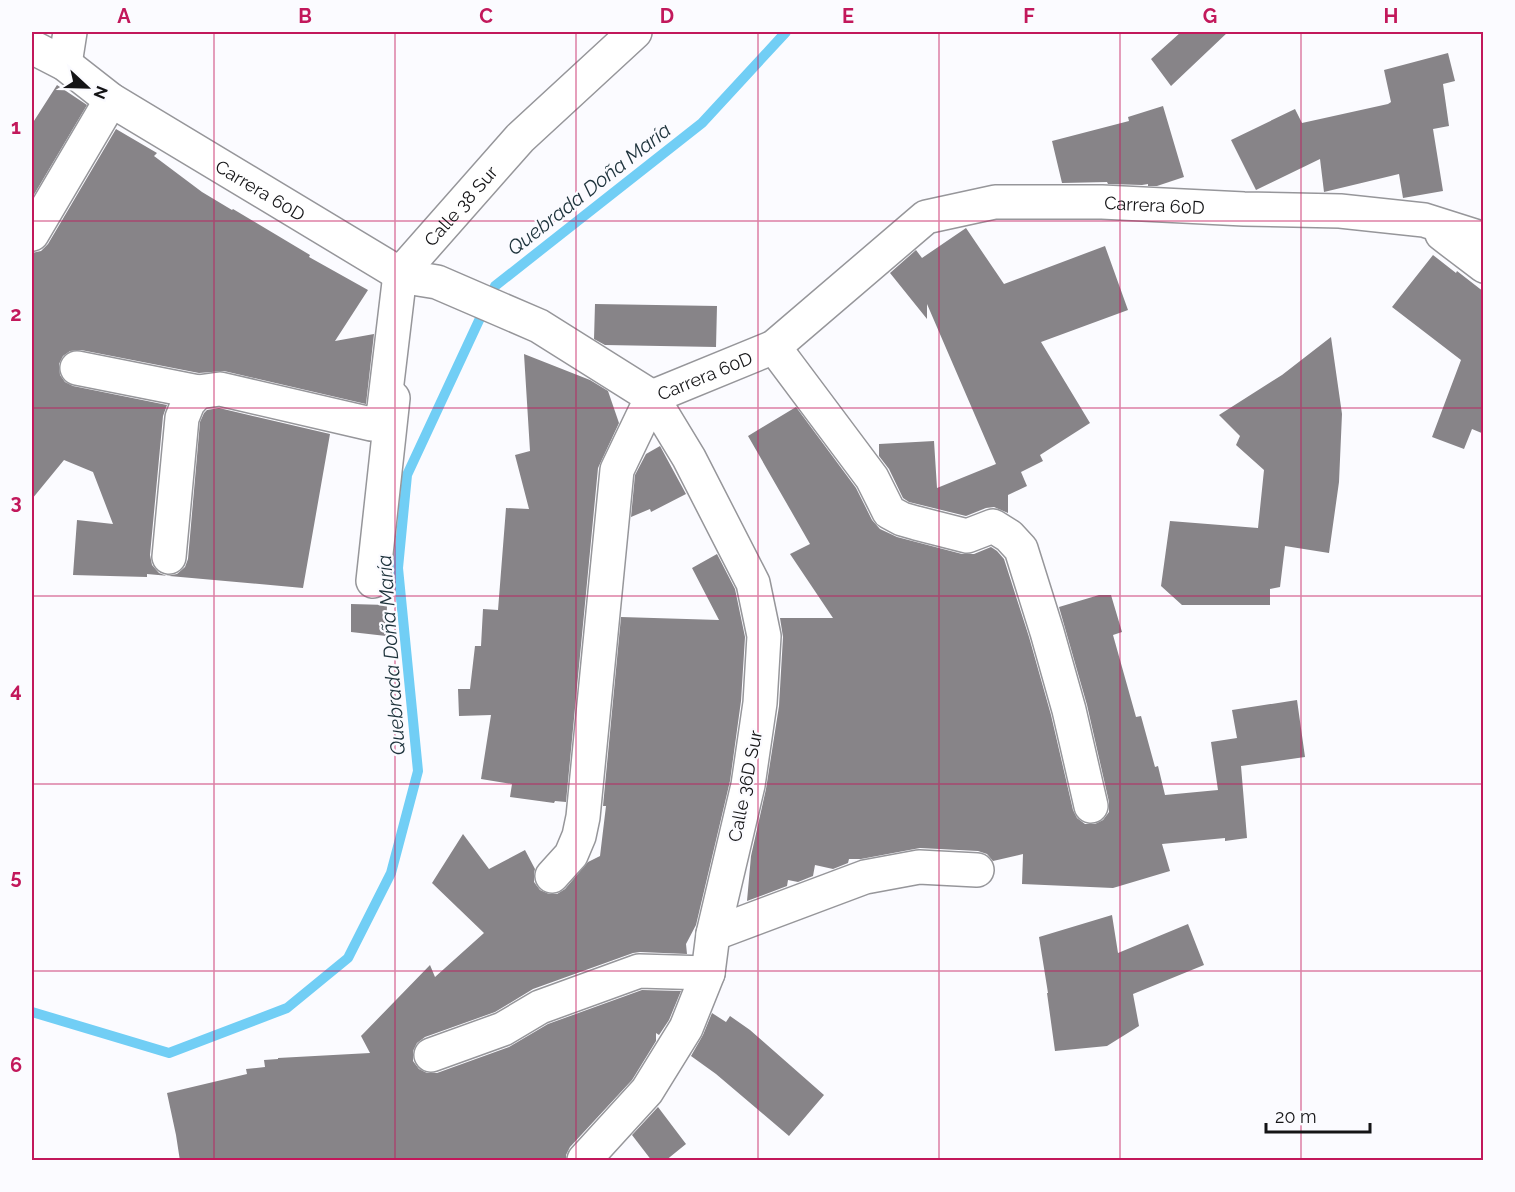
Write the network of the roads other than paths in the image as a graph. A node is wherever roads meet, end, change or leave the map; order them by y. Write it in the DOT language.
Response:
graph roads {
  1 [pos="70,32"];
  2 [pos="635,32"];
  3 [pos="32,47"];
  4 [pos="65,64"];
  5 [pos="111,100"];
  6 [pos="1424,220"];
  7 [pos="32,234"];
  8 [pos="1484,239"];
  9 [pos="1484,266"];
  10 [pos="415,277"];
  11 [pos="774,347"];
  12 [pos="77,368"];
  13 [pos="198,392"];
  14 [pos="652,397"];
  15 [pos="169,557"];
  16 [pos="373,581"];
  17 [pos="1091,806"];
  18 [pos="977,870"];
  19 [pos="552,876"];
  20 [pos="713,934"];
  21 [pos="708,973"];
  22 [pos="431,1054"];
  23 [pos="584,1161"];
  1 -- 4 [label="street"];
  2 -- 10 [label="street, Calle 38 Sur"];
  3 -- 4 [label="street, Carrera 60D"];
  4 -- 5 [label="street, Carrera 60D"];
  5 -- 7 [label="street"];
  5 -- 10 [label="street, Carrera 60D"];
  6 -- 8 [label="street, Carrera 60D"];
  6 -- 9 [label="street"];
  6 -- 11 [label="street, Carrera 60D"];
  10 -- 13 [label="street"];
  10 -- 14 [label="street, Carrera 60D"];
  10 -- 16 [label="street"];
  11 -- 14 [label="street, Carrera 60D"];
  11 -- 17 [label="street"];
  12 -- 13 [label="street"];
  13 -- 15 [label="street"];
  14 -- 19 [label="street"];
  14 -- 20 [label="street, Calle 36D Sur"];
  18 -- 20 [label="street"];
  20 -- 21 [label="street, Calle 36D Sur"];
  21 -- 22 [label="street"];
  21 -- 23 [label="street, Calle 36D Sur"];
}
